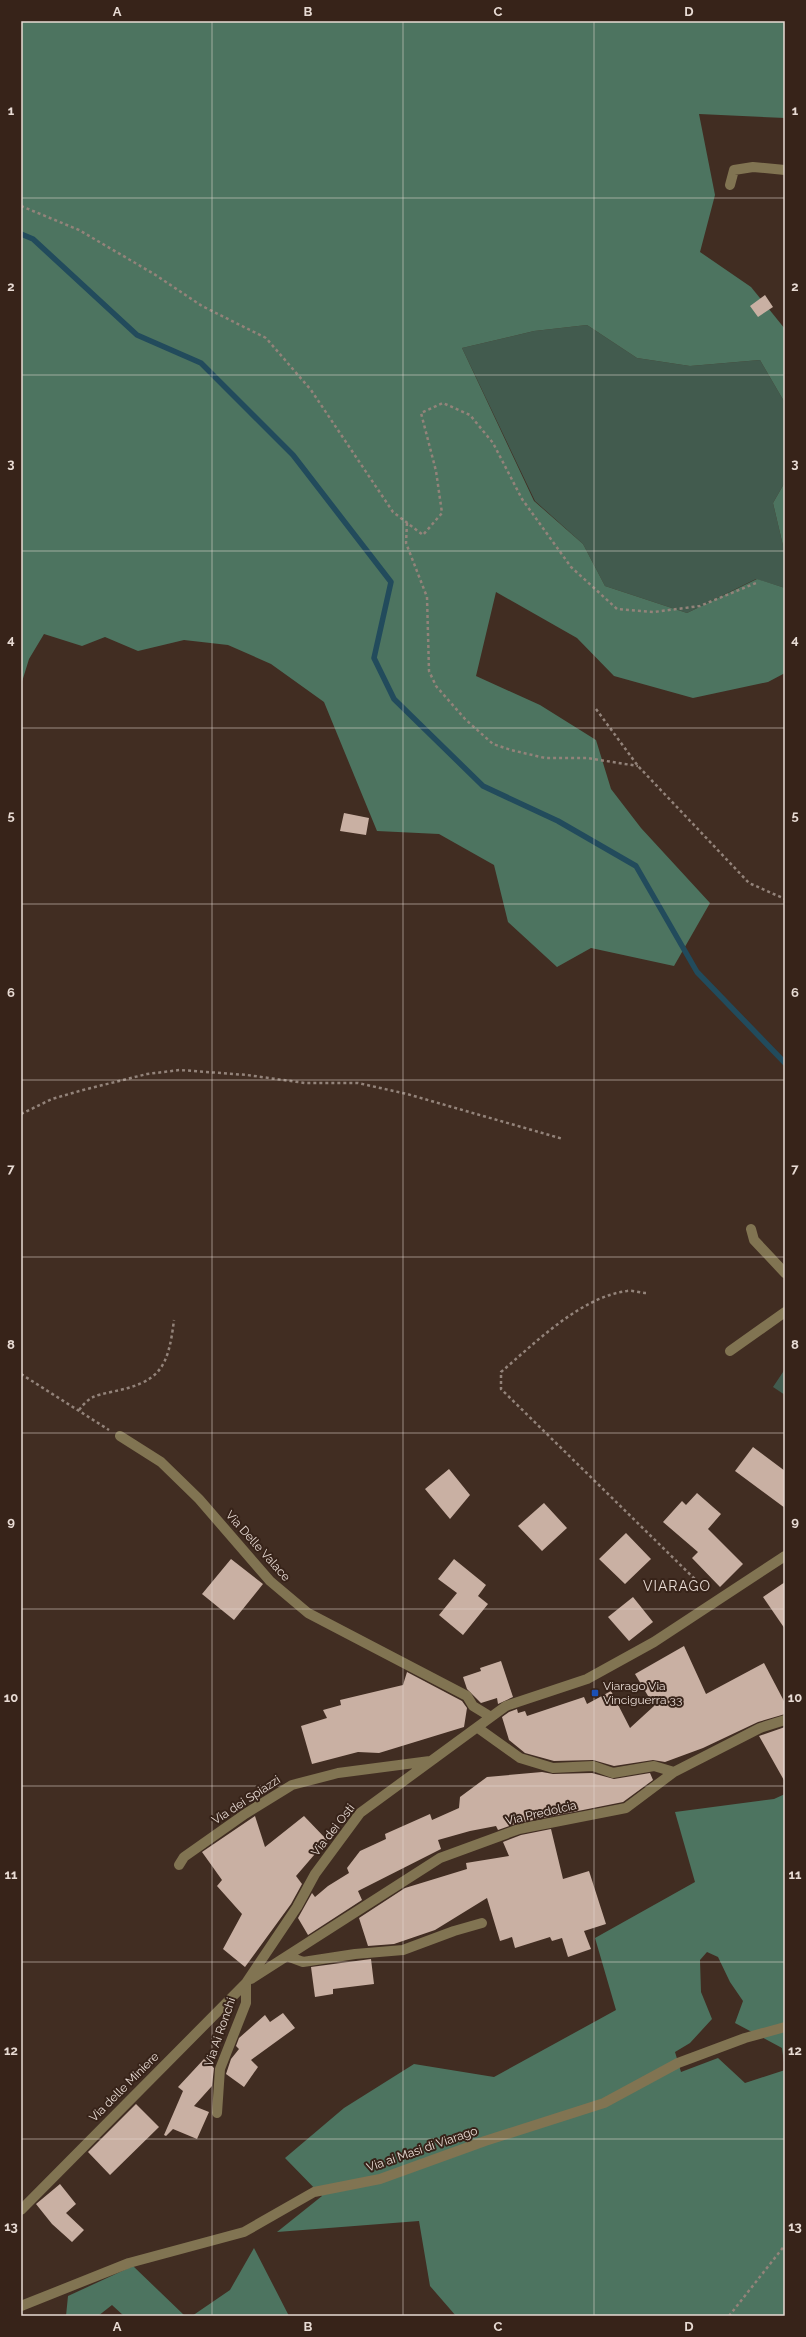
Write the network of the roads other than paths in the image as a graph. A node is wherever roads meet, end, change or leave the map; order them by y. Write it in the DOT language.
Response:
graph roads {
  1 [pos="785,170"];
  2 [pos="730,185"];
  3 [pos="751,1229"];
  4 [pos="785,1273"];
  5 [pos="785,1312"];
  6 [pos="730,1351"];
  7 [pos="120,1436"];
  8 [pos="785,1556"];
  9 [pos="492,1718"];
  10 [pos="785,1720"];
  11 [pos="478,1728"];
  12 [pos="432,1761"];
  13 [pos="674,1772"];
  14 [pos="179,1865"];
  15 [pos="482,1923"];
  16 [pos="288,1956"];
  17 [pos="246,1983"];
  18 [pos="785,2028"];
  19 [pos="217,2113"];
  20 [pos="21,2210"];
  21 [pos="21,2306"];
  1 -- 2 [label="street"];
  3 -- 4 [label="street"];
  5 -- 6 [label="street"];
  7 -- 9 [label="street, Via Delle Valace"];
  8 -- 9 [label="street, Via dei Osti"];
  9 -- 11 [label="street, Via dei Osti"];
  10 -- 13 [label="street, Via Predolcia"];
  11 -- 12 [label="street, Via dei Osti"];
  11 -- 13 [label="street"];
  12 -- 14 [label="street, Via dei Spiazzi"];
  12 -- 17 [label="street, Via dei Osti"];
  13 -- 16 [label="street, Via Predolcia"];
  15 -- 16 [label="street"];
  16 -- 17 [label="street, Via Predolcia"];
  17 -- 19 [label="street, Via Ai Ronchi"];
  17 -- 20 [label="street, Via delle Miniere"];
  18 -- 21 [label="street, Via ai Masi di Viarago"];
}
